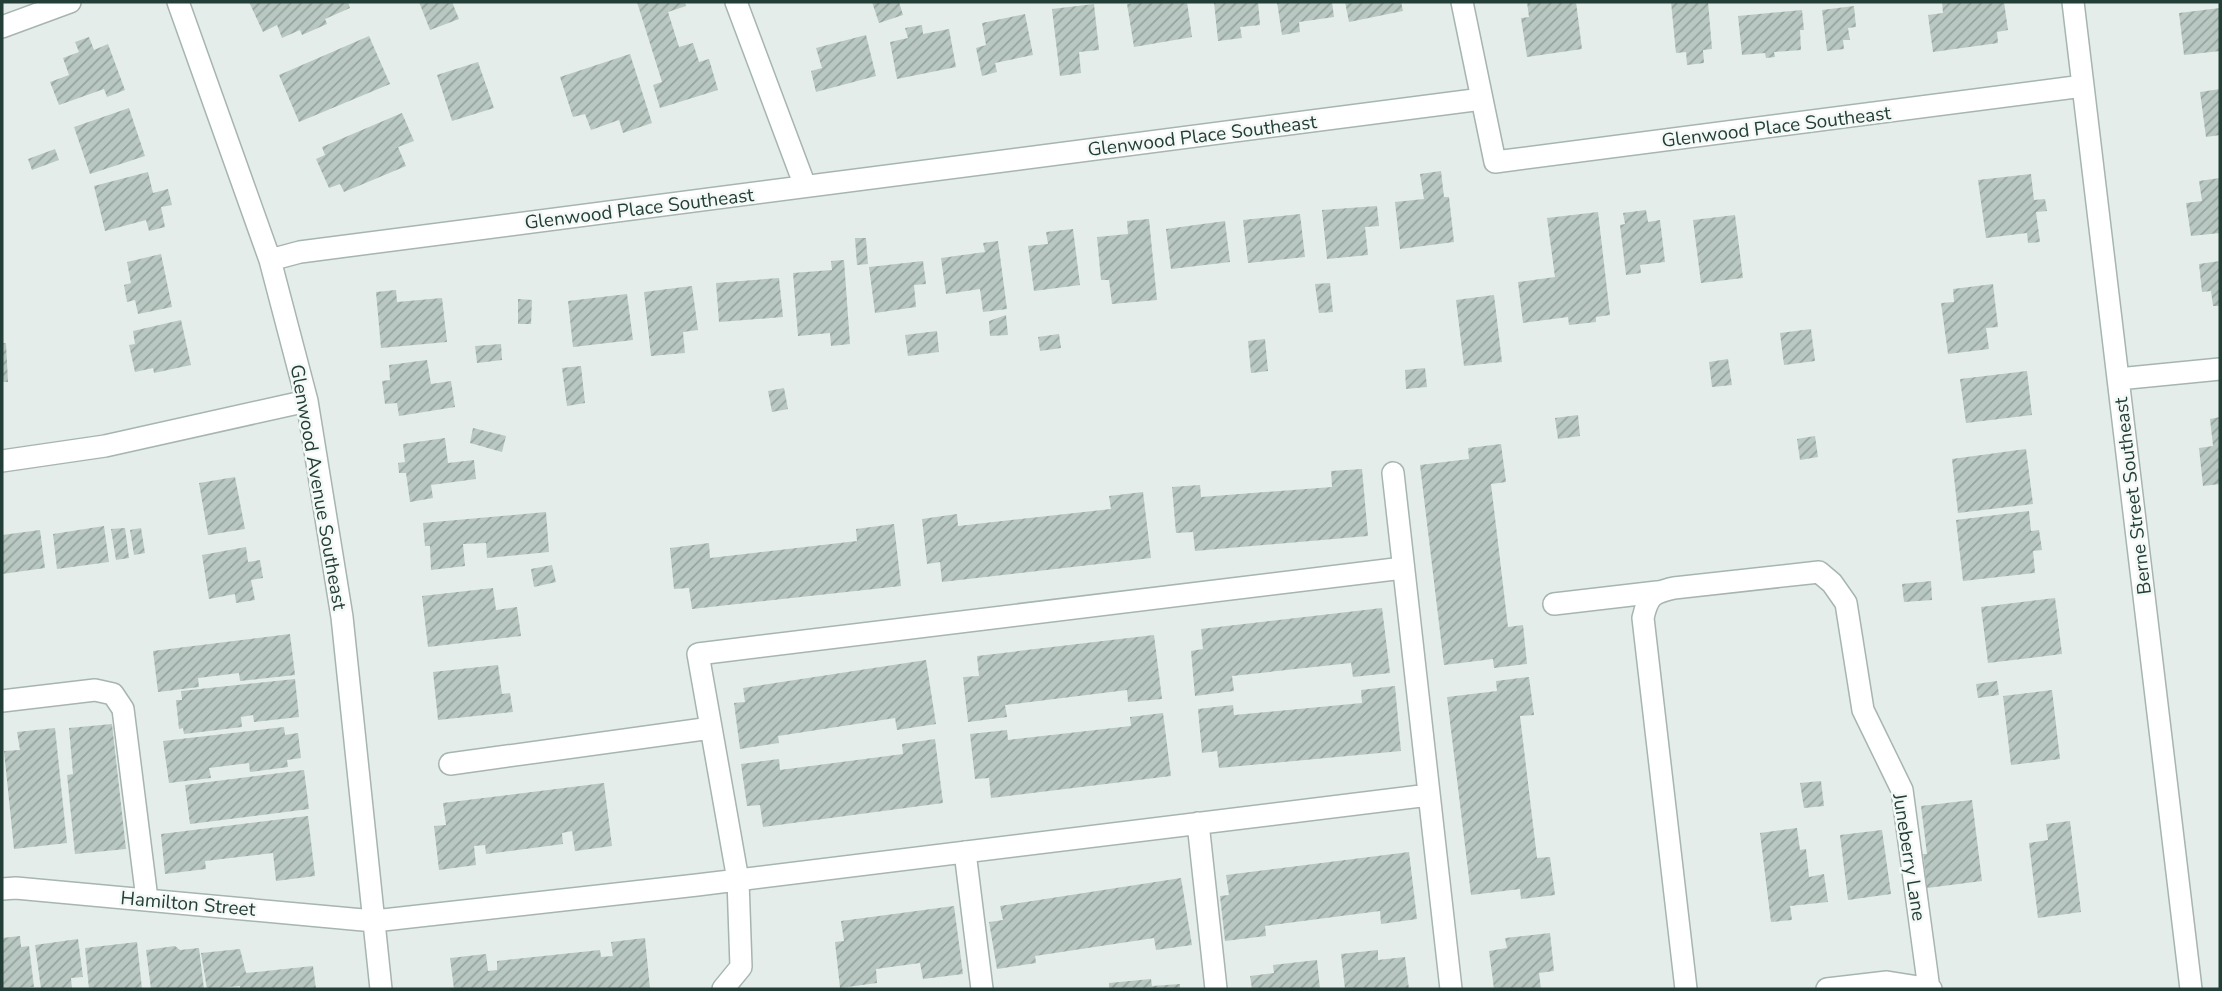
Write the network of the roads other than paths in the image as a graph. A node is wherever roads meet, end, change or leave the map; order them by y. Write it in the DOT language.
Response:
graph roads {
  1 [pos="70,2"];
  2 [pos="178,2"];
  3 [pos="736,2"];
  4 [pos="1462,2"];
  5 [pos="2074,2"];
  6 [pos="2,27"];
  7 [pos="2083,86"];
  8 [pos="1482,99"];
  9 [pos="805,186"];
  10 [pos="270,260"];
  11 [pos="2220,369"];
  12 [pos="2118,379"];
  13 [pos="307,401"];
  14 [pos="2,461"];
  15 [pos="1393,473"];
  16 [pos="1403,568"];
  17 [pos="1657,592"];
  18 [pos="1554,604"];
  19 [pos="2,701"];
  20 [pos="711,728"];
  21 [pos="450,764"];
  22 [pos="1429,795"];
  23 [pos="1198,823"];
  24 [pos="965,852"];
  25 [pos="738,880"];
  26 [pos="2,889"];
  27 [pos="147,900"];
  28 [pos="374,921"];
  29 [pos="381,989"];
  30 [pos="723,989"];
  31 [pos="982,989"];
  32 [pos="1216,989"];
  33 [pos="1451,989"];
  34 [pos="1686,989"];
  35 [pos="1827,989"];
  36 [pos="1930,989"];
  37 [pos="2191,989"];
  1 -- 6 [label="street"];
  2 -- 10 [label="street, Glenwood Avenue Southeast"];
  3 -- 9 [label="street"];
  4 -- 8 [label="street"];
  5 -- 7 [label="street, Berne Street Southeast"];
  7 -- 8 [label="street, Glenwood Place Southeast"];
  7 -- 12 [label="street, Berne Street Southeast"];
  8 -- 9 [label="street, Glenwood Place Southeast"];
  9 -- 10 [label="street, Glenwood Place Southeast"];
  10 -- 13 [label="street, Glenwood Avenue Southeast"];
  11 -- 12 [label="street"];
  12 -- 37 [label="street, Berne Street Southeast"];
  13 -- 14 [label="street"];
  13 -- 28 [label="street, Glenwood Avenue Southeast"];
  15 -- 16 [label="street"];
  16 -- 20 [label="street"];
  16 -- 22 [label="street"];
  17 -- 18 [label="street, Juneberry Lane"];
  17 -- 34 [label="street"];
  17 -- 36 [label="street, Juneberry Lane"];
  19 -- 27 [label="street"];
  20 -- 21 [label="street"];
  20 -- 25 [label="street"];
  22 -- 23 [label="street, Hamilton Street"];
  22 -- 33 [label="street"];
  23 -- 24 [label="street, Hamilton Street"];
  23 -- 32 [label="street"];
  24 -- 25 [label="street, Hamilton Street"];
  24 -- 31 [label="street"];
  25 -- 28 [label="street, Hamilton Street"];
  25 -- 30 [label="street"];
  26 -- 27 [label="street, Hamilton Street"];
  27 -- 28 [label="street, Hamilton Street"];
  28 -- 29 [label="street, Glenwood Avenue Southeast"];
  35 -- 36 [label="street"];
}
